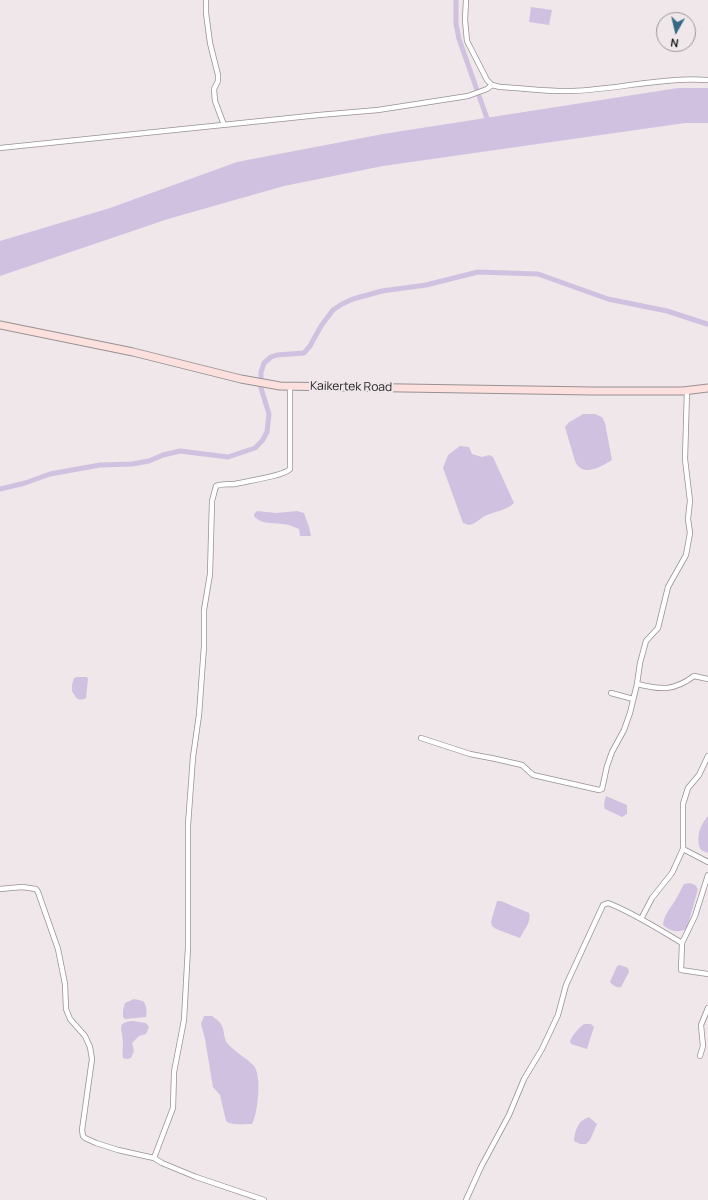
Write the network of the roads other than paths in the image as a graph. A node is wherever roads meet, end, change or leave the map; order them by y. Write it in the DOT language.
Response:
graph roads {
  1 [pos="206,0"];
  2 [pos="466,0"];
  3 [pos="708,80"];
  4 [pos="492,85"];
  5 [pos="224,125"];
  6 [pos="0,148"];
  7 [pos="0,325"];
  8 [pos="290,387"];
  9 [pos="708,388"];
  10 [pos="687,390"];
  11 [pos="708,678"];
  12 [pos="637,684"];
  13 [pos="611,693"];
  14 [pos="633,699"];
  15 [pos="421,738"];
  16 [pos="708,756"];
  17 [pos="684,849"];
  18 [pos="708,862"];
  19 [pos="708,875"];
  20 [pos="0,889"];
  21 [pos="641,919"];
  22 [pos="682,943"];
  23 [pos="708,974"];
  24 [pos="708,1008"];
  25 [pos="700,1056"];
  26 [pos="154,1158"];
  27 [pos="264,1200"];
  28 [pos="466,1200"];
  1 -- 5 [label="street"];
  2 -- 4 [label="street"];
  3 -- 4 [label="street"];
  4 -- 5 [label="street"];
  5 -- 6 [label="street"];
  7 -- 8 [label="main road, Kaikertek Road"];
  8 -- 10 [label="main road, Kaikertek Road"];
  8 -- 26 [label="street"];
  9 -- 10 [label="main road, Kaikertek Road"];
  10 -- 12 [label="street"];
  11 -- 12 [label="street"];
  12 -- 14 [label="street"];
  13 -- 14 [label="street"];
  14 -- 15 [label="street"];
  16 -- 17 [label="street"];
  17 -- 18 [label="street"];
  17 -- 21 [label="street"];
  19 -- 22 [label="street"];
  20 -- 26 [label="street"];
  21 -- 22 [label="street"];
  21 -- 28 [label="street"];
  22 -- 23 [label="street"];
  24 -- 25 [label="street"];
  26 -- 27 [label="street"];
}
